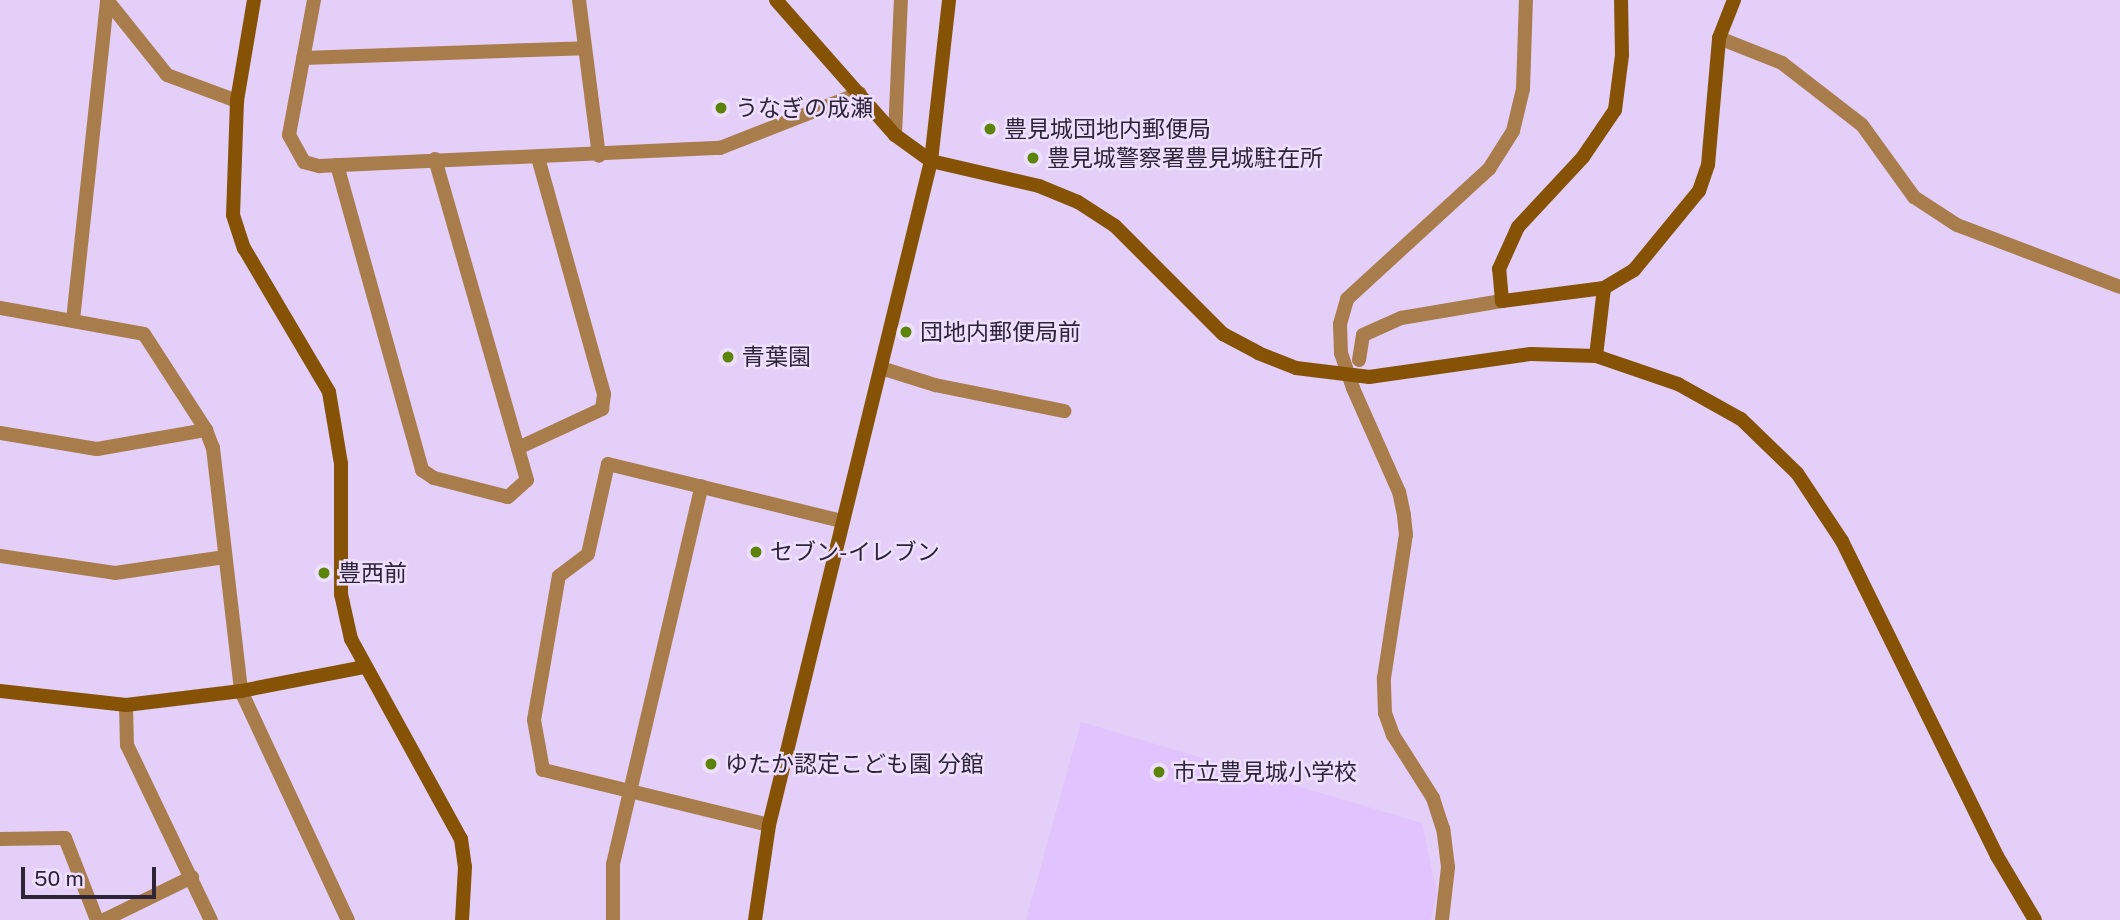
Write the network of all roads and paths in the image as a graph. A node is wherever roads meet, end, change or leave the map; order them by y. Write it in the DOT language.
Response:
graph roads {
  1 [pos="107,0"];
  2 [pos="254,0"];
  3 [pos="314,0"];
  4 [pos="579,0"];
  5 [pos="776,0"];
  6 [pos="901,0"];
  7 [pos="949,0"];
  8 [pos="1526,0"];
  9 [pos="1620,0"];
  10 [pos="1734,0"];
  11 [pos="1720,38"];
  12 [pos="585,48"];
  13 [pos="303,58"];
  14 [pos="860,93"];
  15 [pos="237,101"];
  16 [pos="895,135"];
  17 [pos="599,156"];
  18 [pos="538,158"];
  19 [pos="435,159"];
  20 [pos="931,161"];
  21 [pos="337,165"];
  22 [pos="2120,287"];
  23 [pos="1604,288"];
  24 [pos="1502,301"];
  25 [pos="0,308"];
  26 [pos="73,320"];
  27 [pos="1596,356"];
  28 [pos="1359,359"];
  29 [pos="881,368"];
  30 [pos="1349,377"];
  31 [pos="1064,411"];
  32 [pos="206,430"];
  33 [pos="0,433"];
  34 [pos="518,448"];
  35 [pos="702,486"];
  36 [pos="842,521"];
  37 [pos="0,556"];
  38 [pos="225,557"];
  39 [pos="365,667"];
  40 [pos="0,691"];
  41 [pos="241,691"];
  42 [pos="126,705"];
  43 [pos="630,791"];
  44 [pos="769,825"];
  45 [pos="0,839"];
  46 [pos="192,877"];
  47 [pos="97,920"];
  48 [pos="104,920"];
  49 [pos="211,920"];
  50 [pos="348,920"];
  51 [pos="462,920"];
  52 [pos="613,920"];
  53 [pos="755,920"];
  54 [pos="1442,920"];
  55 [pos="2035,920"];
  1 -- 15 [label="street"];
  1 -- 26 [label="street"];
  2 -- 15 [label="street"];
  3 -- 13 [label="street"];
  4 -- 12 [label="street"];
  5 -- 14 [label="street"];
  6 -- 16 [label="street"];
  7 -- 20 [label="street"];
  8 -- 30 [label="street"];
  9 -- 24 [label="street"];
  10 -- 11 [label="street"];
  11 -- 22 [label="street"];
  11 -- 23 [label="street"];
  12 -- 13 [label="street"];
  12 -- 17 [label="street"];
  13 -- 21 [label="street"];
  14 -- 16 [label="street"];
  14 -- 17 [label="street"];
  15 -- 39 [label="street"];
  16 -- 20 [label="street"];
  17 -- 18 [label="street"];
  18 -- 19 [label="street"];
  18 -- 34 [label="street"];
  19 -- 21 [label="street"];
  19 -- 34 [label="street"];
  20 -- 29 [label="street"];
  20 -- 30 [label="street"];
  21 -- 34 [label="street"];
  23 -- 24 [label="street"];
  23 -- 27 [label="street"];
  24 -- 28 [label="street"];
  25 -- 26 [label="street"];
  26 -- 32 [label="street"];
  27 -- 30 [label="street"];
  27 -- 55 [label="street"];
  29 -- 31 [label="street"];
  29 -- 36 [label="street"];
  30 -- 54 [label="street"];
  32 -- 33 [label="street"];
  32 -- 38 [label="street"];
  35 -- 36 [label="street"];
  35 -- 43 [label="street"];
  35 -- 43 [label="street"];
  36 -- 44 [label="street"];
  37 -- 38 [label="street"];
  38 -- 41 [label="street"];
  39 -- 41 [label="street"];
  39 -- 51 [label="street"];
  40 -- 42 [label="street"];
  41 -- 42 [label="street"];
  41 -- 50 [label="street"];
  42 -- 46 [label="street"];
  43 -- 44 [label="street"];
  43 -- 52 [label="street"];
  44 -- 53 [label="street"];
  45 -- 47 [label="street"];
  46 -- 48 [label="street"];
  46 -- 49 [label="street"];
}
